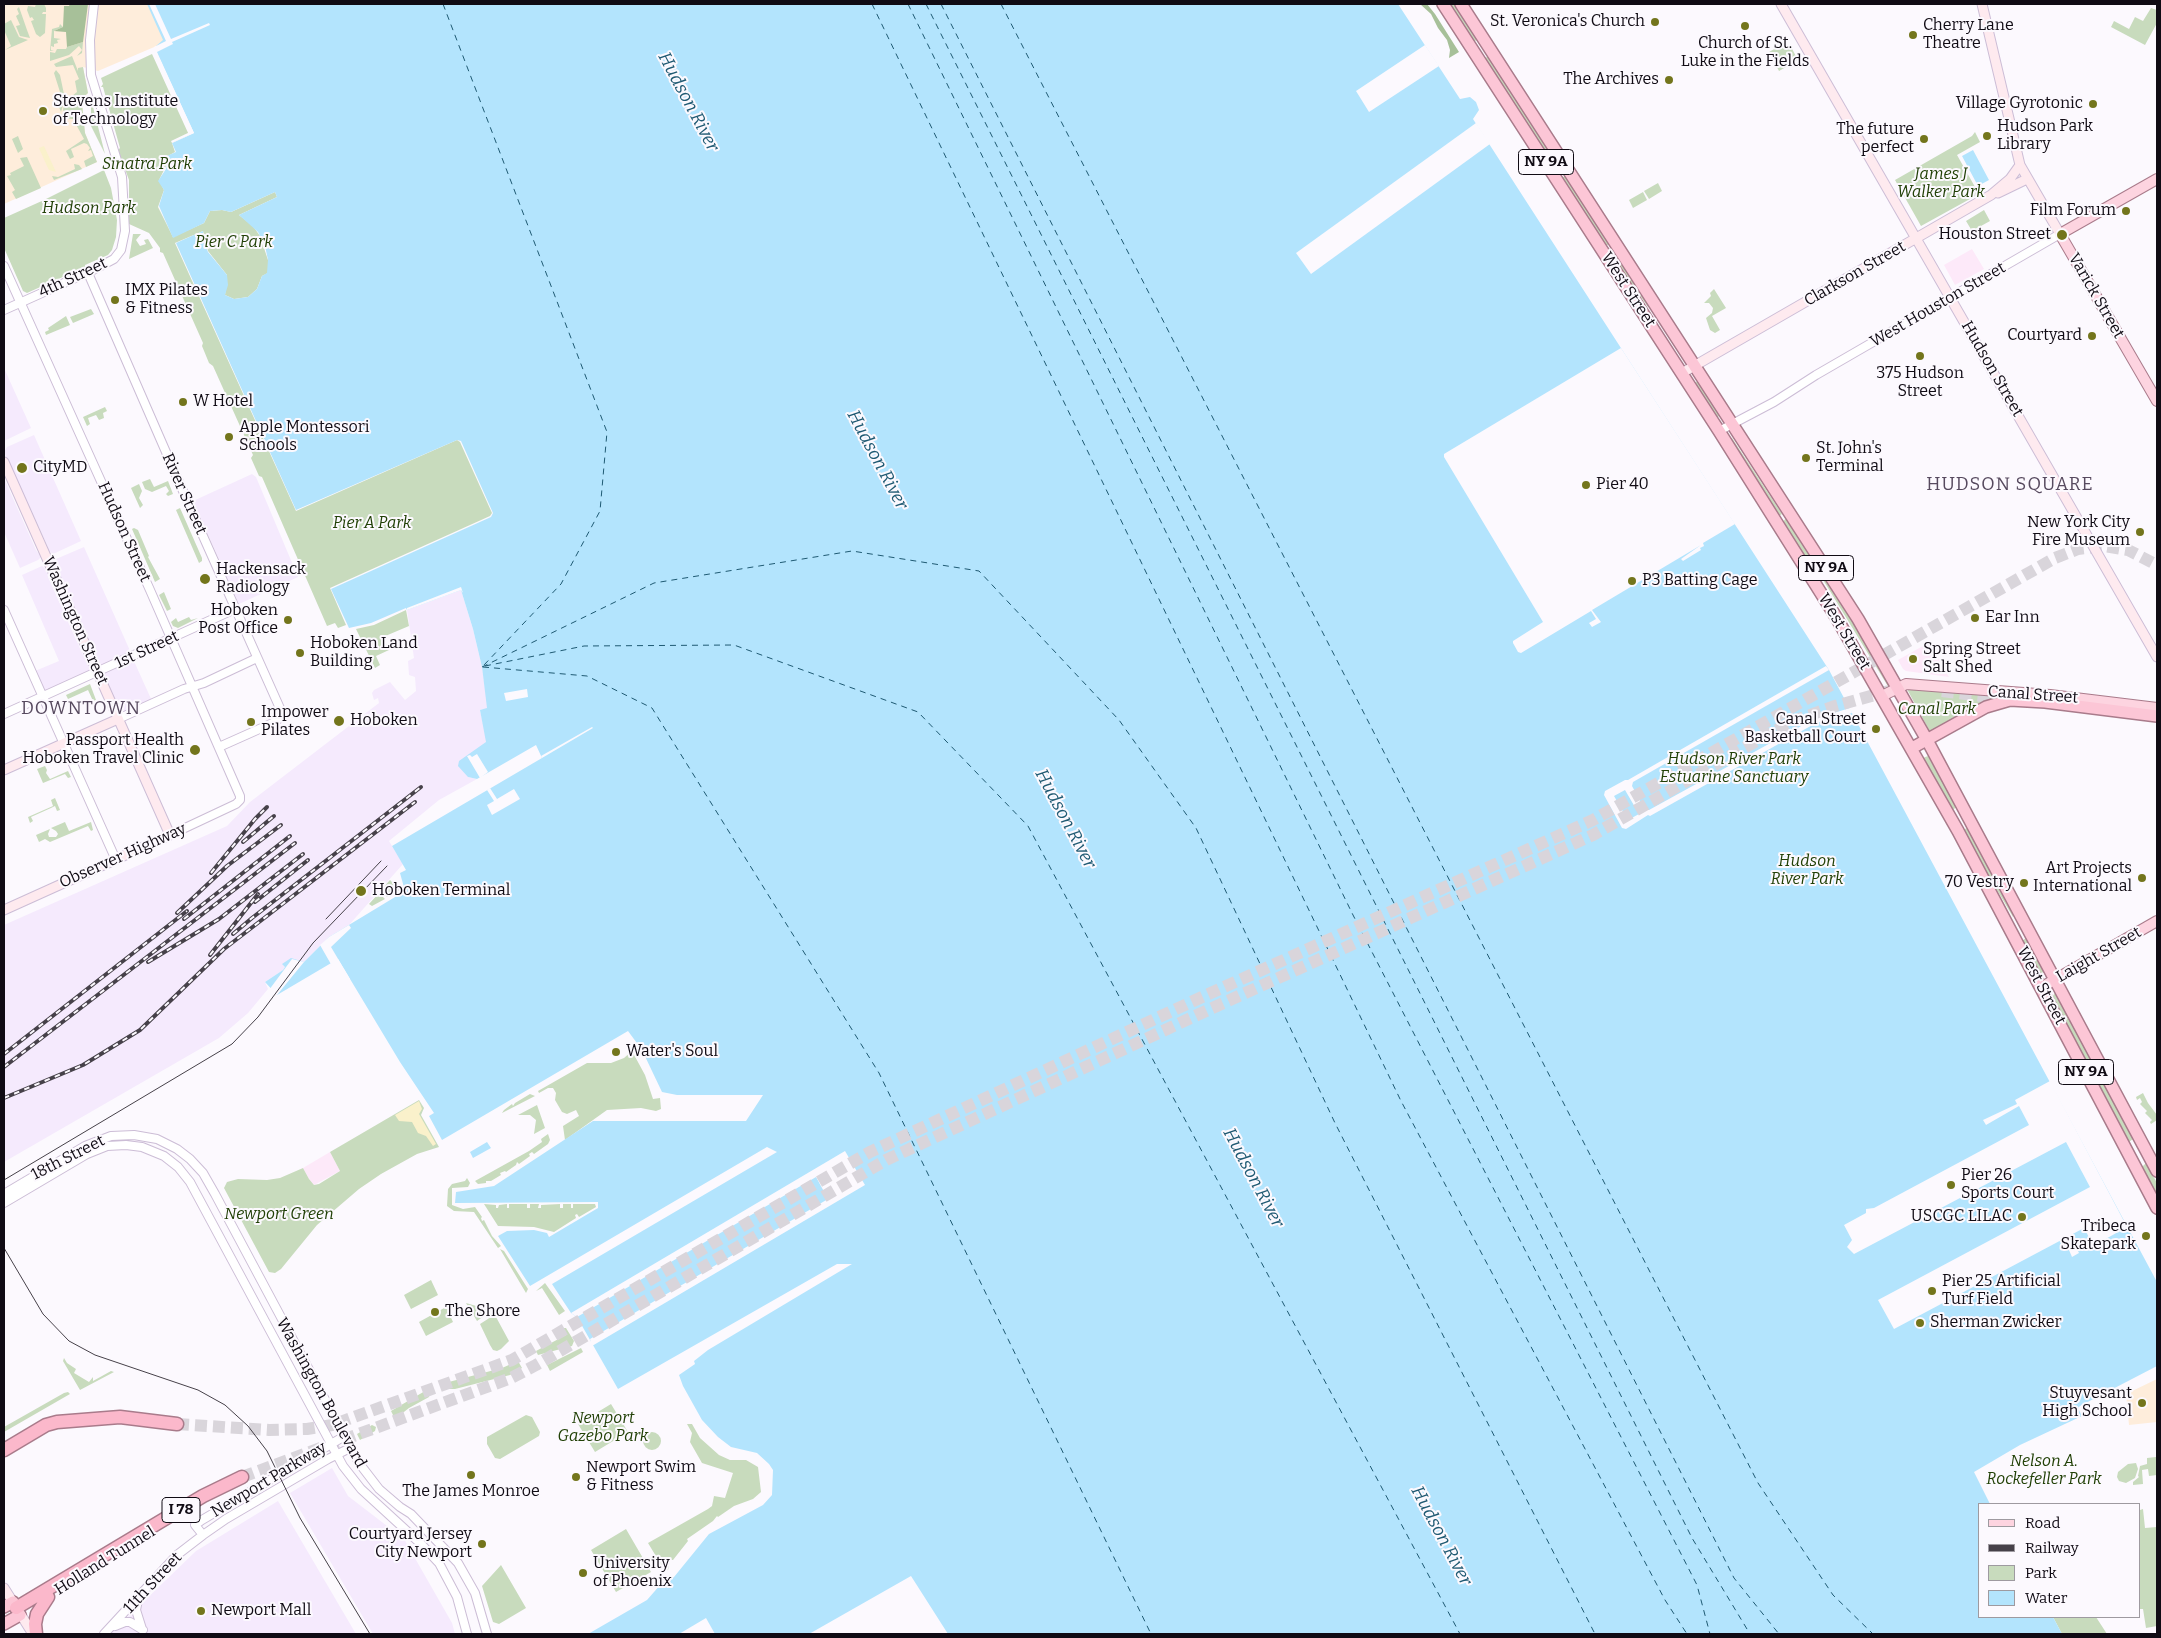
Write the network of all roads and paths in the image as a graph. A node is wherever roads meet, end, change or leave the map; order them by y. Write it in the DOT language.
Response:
graph roads {
  1 [pos="94,4"];
  2 [pos="1443,4"];
  3 [pos="1461,4"];
  4 [pos="1780,4"];
  5 [pos="1982,4"];
  6 [pos="2020,165"];
  7 [pos="2027,179"];
  8 [pos="2157,179"];
  9 [pos="1991,195"];
  10 [pos="2060,234"];
  11 [pos="1917,239"];
  12 [pos="4,266"];
  13 [pos="88,272"];
  14 [pos="1951,299"];
  15 [pos="20,303"];
  16 [pos="4,310"];
  17 [pos="1696,366"];
  18 [pos="1682,374"];
  19 [pos="2157,401"];
  20 [pos="1733,424"];
  21 [pos="1719,431"];
  22 [pos="4,462"];
  23 [pos="236,609"];
  24 [pos="4,610"];
  25 [pos="170,639"];
  26 [pos="2157,657"];
  27 [pos="257,658"];
  28 [pos="98,673"];
  29 [pos="191,687"];
  30 [pos="1898,687"];
  31 [pos="1882,696"];
  32 [pos="42,697"];
  33 [pos="2157,708"];
  34 [pos="4,714"];
  35 [pos="2157,716"];
  36 [pos="118,719"];
  37 [pos="1927,740"];
  38 [pos="64,744"];
  39 [pos="219,747"];
  40 [pos="1912,748"];
  41 [pos="4,770"];
  42 [pos="240,799"];
  43 [pos="170,835"];
  44 [pos="116,860"];
  45 [pos="4,910"];
  46 [pos="2157,922"];
  47 [pos="2055,980"];
  48 [pos="2042,988"];
  49 [pos="2157,1171"];
  50 [pos="208,1182"];
  51 [pos="195,1191"];
  52 [pos="5,1198"];
  53 [pos="2157,1208"];
  54 [pos="177,1424"];
  55 [pos="343,1436"];
  56 [pos="331,1443"];
  57 [pos="350,1448"];
  58 [pos="4,1450"];
  59 [pos="337,1455"];
  60 [pos="242,1477"];
  61 [pos="183,1509"];
  62 [pos="203,1535"];
  63 [pos="4,1588"];
  64 [pos="48,1597"];
  65 [pos="139,1598"];
  66 [pos="15,1607"];
  67 [pos="4,1615"];
  68 [pos="4,1624"];
  69 [pos="106,1633"];
  70 [pos="34,1634"];
  71 [pos="467,1634"];
  72 [pos="487,1634"];
  1 -- 13 [label="street, 4th Street"];
  2 -- 18 [label="highway, West Street / NY 9A"];
  3 -- 17 [label="highway, West Street / NY 9A"];
  4 -- 11 [label="main road, Hudson Street"];
  5 -- 6 [label="main road, Varick Street"];
  6 -- 7 [label="main road, Varick Street"];
  6 -- 9 [label="main road, Clarkson Street"];
  7 -- 9 [label="main road"];
  7 -- 10 [label="main road, Varick Street"];
  8 -- 10 [label="main road, West Houston Street"];
  9 -- 11 [label="main road, Clarkson Street"];
  10 -- 14 [label="street, West Houston Street"];
  10 -- 19 [label="main road, Varick Street"];
  11 -- 14 [label="main road, Hudson Street"];
  11 -- 17 [label="main road, Clarkson Street"];
  12 -- 15 [label="street, Hudson Street"];
  13 -- 15 [label="street, 4th Street"];
  13 -- 23 [label="street, River Street"];
  14 -- 20 [label="street, West Houston Street"];
  14 -- 26 [label="main road, Hudson Street"];
  15 -- 16 [label="street, 4th Street"];
  15 -- 25 [label="street, Hudson Street"];
  17 -- 18 [label="main road, Clarkson Street"];
  17 -- 20 [label="highway, West Street / NY 9A"];
  18 -- 21 [label="highway, West Street / NY 9A"];
  20 -- 21 [label="street, West Houston Street"];
  20 -- 30 [label="highway, West Street / NY 9A"];
  21 -- 31 [label="highway, West Street / NY 9A"];
  22 -- 28 [label="main road, Washington Street"];
  23 -- 25 [label="street, 1st Street"];
  23 -- 27 [label="street, River Street"];
  24 -- 32 [label="street"];
  25 -- 28 [label="street, 1st Street"];
  25 -- 29 [label="street, Hudson Street"];
  27 -- 29 [label="street"];
  27 -- 39 [label="street, River Street"];
  28 -- 32 [label="street, 1st Street"];
  28 -- 36 [label="main road, Washington Street"];
  29 -- 36 [label="street"];
  29 -- 39 [label="street, Hudson Street"];
  30 -- 31 [label="main road, Canal Street"];
  30 -- 33 [label="main road, Canal Street"];
  30 -- 37 [label="highway, West Street / NY 9A"];
  31 -- 40 [label="highway, West Street / NY 9A"];
  32 -- 34 [label="street, 1st Street"];
  32 -- 38 [label="street"];
  35 -- 37 [label="highway, Canal Street"];
  36 -- 38 [label="main road"];
  36 -- 43 [label="main road, Washington Street"];
  37 -- 40 [label="highway, Canal Street"];
  37 -- 47 [label="highway, West Street / NY 9A"];
  38 -- 41 [label="main road"];
  38 -- 44 [label="street"];
  39 -- 42 [label="street, Hudson Street"];
  40 -- 48 [label="highway, West Street / NY 9A"];
  42 -- 43 [label="street, Observer Highway"];
  43 -- 44 [label="main road, Observer Highway"];
  44 -- 45 [label="main road, Observer Highway"];
  46 -- 47 [label="main road, Laight Street"];
  47 -- 48 [label="main road, Laight Street"];
  47 -- 49 [label="highway, West Street / NY 9A"];
  48 -- 53 [label="highway, West Street / NY 9A"];
  50 -- 51 [label="street"];
  50 -- 52 [label="street, 18th Street"];
  50 -- 55 [label="street, Washington Boulevard"];
  51 -- 52 [label="street, 18th Street"];
  51 -- 56 [label="street, Washington Boulevard"];
  54 -- 58 [label="highway"];
  55 -- 56 [label="street, Newport Parkway"];
  55 -- 57 [label="street, Washington Boulevard"];
  56 -- 59 [label="street, Washington Boulevard"];
  56 -- 62 [label="street, Newport Parkway"];
  57 -- 59 [label="street, Newport Parkway"];
  57 -- 72 [label="street, Washington Boulevard"];
  59 -- 62 [label="street, Newport Parkway"];
  59 -- 71 [label="street, Washington Boulevard"];
  60 -- 61 [label="highway, Holland Tunnel / I 78"];
  61 -- 64 [label="highway, Holland Tunnel / I 78"];
  61 -- 66 [label="highway, Holland Tunnel / I 78"];
  62 -- 65 [label="street, 11th Street"];
  63 -- 66 [label="main road"];
  64 -- 66 [label="highway, Holland Tunnel / I 78"];
  64 -- 70 [label="highway"];
  65 -- 69 [label="street, 11th Street"];
  65 -- 69 [label="street"];
  66 -- 67 [label="highway, I 78"];
  66 -- 68 [label="highway"];
  66 -- 70 [label="main road"];
}
